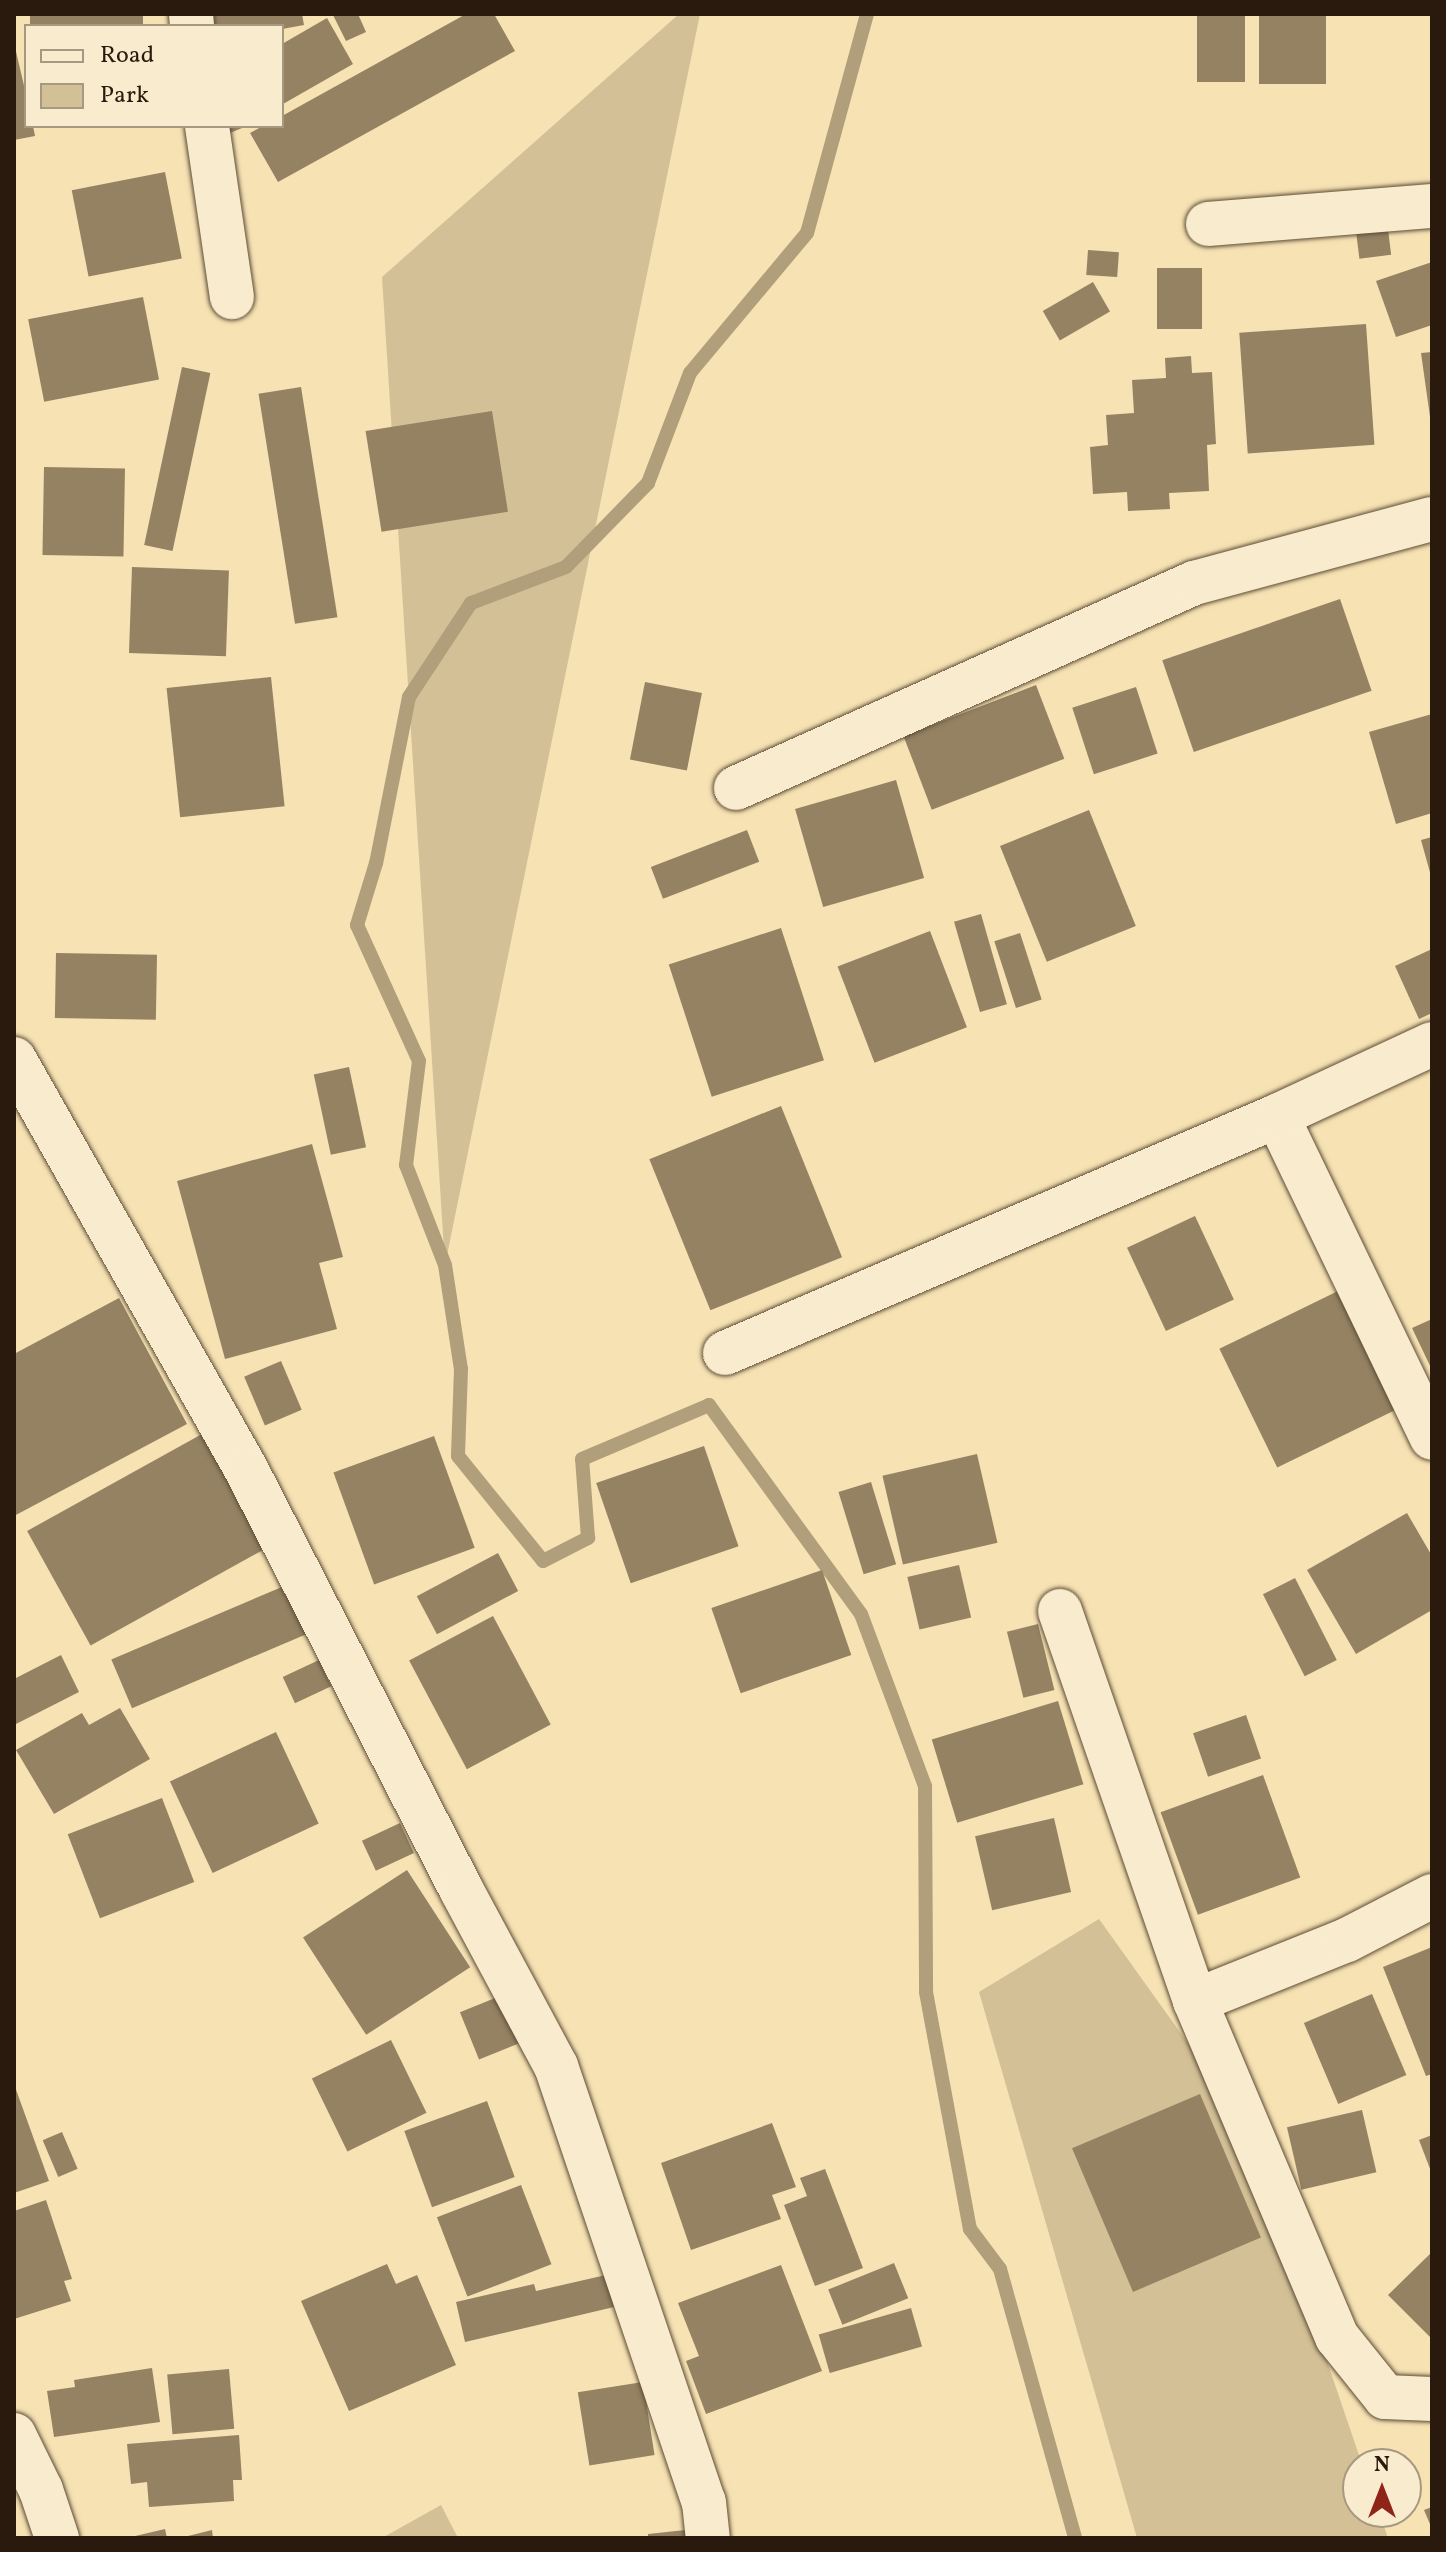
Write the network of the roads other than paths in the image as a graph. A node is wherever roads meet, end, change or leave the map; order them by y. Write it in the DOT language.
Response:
graph roads {
  1 [pos="207,128"];
  2 [pos="1432,206"];
  3 [pos="1208,224"];
  4 [pos="232,297"];
  5 [pos="1432,519"];
  6 [pos="736,788"];
  7 [pos="1432,1044"];
  8 [pos="14,1059"];
  9 [pos="1277,1116"];
  10 [pos="725,1353"];
  11 [pos="1432,1438"];
  12 [pos="1060,1611"];
  13 [pos="1432,1896"];
  14 [pos="1195,2001"];
  15 [pos="1432,2399"];
  16 [pos="14,2435"];
  17 [pos="57,2538"];
  18 [pos="708,2538"];
  1 -- 4 [label="street"];
  2 -- 3 [label="street"];
  5 -- 6 [label="street"];
  7 -- 9 [label="street"];
  8 -- 18 [label="street"];
  9 -- 10 [label="street"];
  9 -- 11 [label="street"];
  12 -- 14 [label="street"];
  13 -- 14 [label="street"];
  14 -- 15 [label="street"];
  16 -- 17 [label="street"];
}
